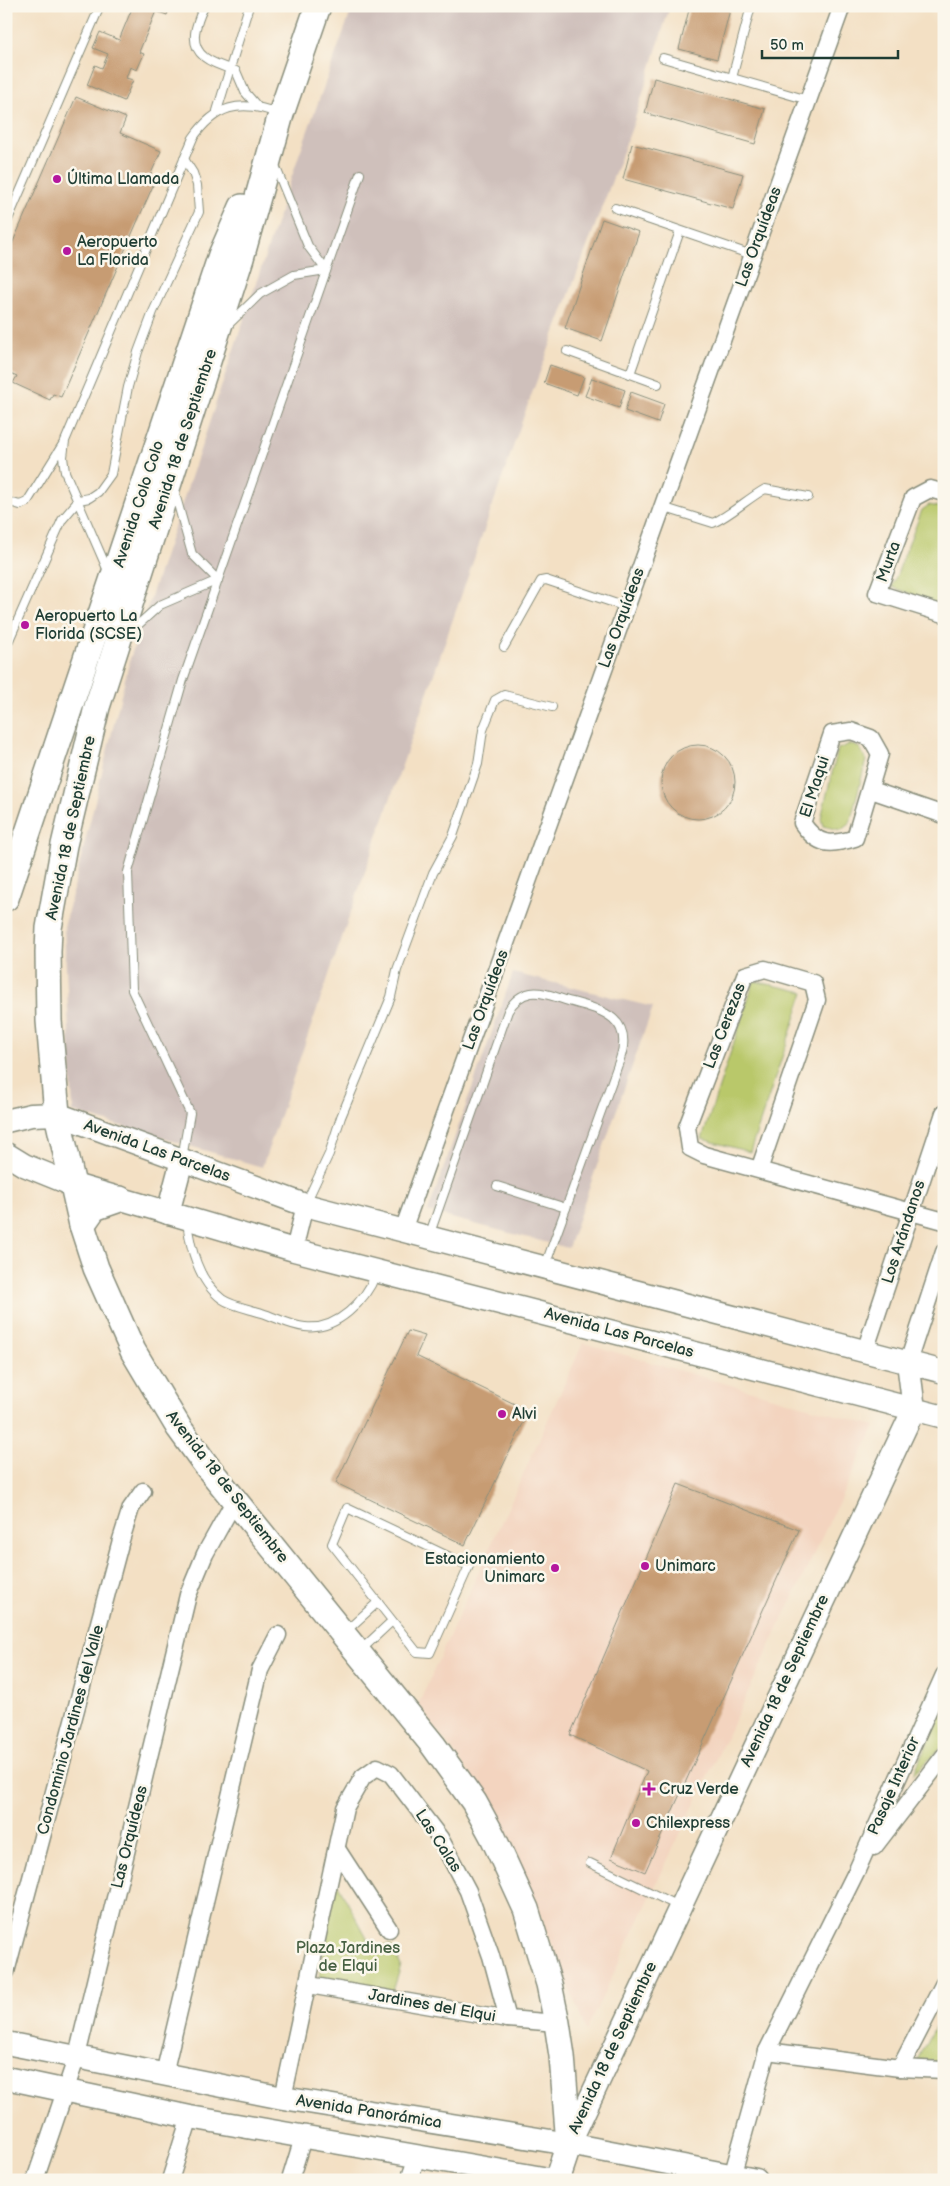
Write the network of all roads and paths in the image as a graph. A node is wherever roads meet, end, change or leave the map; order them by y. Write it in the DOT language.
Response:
graph roads {
  1 [pos="100,6"];
  2 [pos="205,6"];
  3 [pos="249,6"];
  4 [pos="318,6"];
  5 [pos="751,6"];
  6 [pos="842,6"];
  7 [pos="663,58"];
  8 [pos="229,69"];
  9 [pos="732,78"];
  10 [pos="808,100"];
  11 [pos="257,106"];
  12 [pos="217,112"];
  13 [pos="281,114"];
  14 [pos="270,153"];
  15 [pos="184,159"];
  16 [pos="360,174"];
  17 [pos="614,208"];
  18 [pos="6,224"];
  19 [pos="680,231"];
  20 [pos="752,255"];
  21 [pos="326,270"];
  22 [pos="216,337"];
  23 [pos="567,351"];
  24 [pos="630,374"];
  25 [pos="658,384"];
  26 [pos="65,441"];
  27 [pos="170,479"];
  28 [pos="944,493"];
  29 [pos="808,497"];
  30 [pos="78,500"];
  31 [pos="6,501"];
  32 [pos="662,507"];
  33 [pos="218,580"];
  34 [pos="113,582"];
  35 [pos="626,607"];
  36 [pos="944,614"];
  37 [pos="118,643"];
  38 [pos="6,647"];
  39 [pos="504,647"];
  40 [pos="552,707"];
  41 [pos="870,790"];
  42 [pos="944,815"];
  43 [pos="6,898"];
  44 [pos="944,1112"];
  45 [pos="56,1114"];
  46 [pos="6,1121"];
  47 [pos="6,1154"];
  48 [pos="182,1160"];
  49 [pos="759,1170"];
  50 [pos="71,1184"];
  51 [pos="498,1186"];
  52 [pos="120,1199"];
  53 [pos="305,1205"];
  54 [pos="566,1208"];
  55 [pos="911,1213"];
  56 [pos="178,1216"];
  57 [pos="944,1221"];
  58 [pos="82,1225"];
  59 [pos="403,1230"];
  60 [pos="428,1237"];
  61 [pos="294,1250"];
  62 [pos="944,1252"];
  63 [pos="544,1267"];
  64 [pos="377,1272"];
  65 [pos="864,1351"];
  66 [pos="908,1362"];
  67 [pos="944,1372"];
  68 [pos="914,1409"];
  69 [pos="944,1417"];
  70 [pos="143,1491"];
  71 [pos="235,1500"];
  72 [pos="378,1602"];
  73 [pos="392,1621"];
  74 [pos="278,1635"];
  75 [pos="350,1643"];
  76 [pos="944,1675"];
  77 [pos="944,1756"];
  78 [pos="337,1849"];
  79 [pos="590,1863"];
  80 [pos="857,1870"];
  81 [pos="678,1906"];
  82 [pos="389,1929"];
  83 [pos="6,1972"];
  84 [pos="309,1985"];
  85 [pos="943,1986"];
  86 [pos="508,2019"];
  87 [pos="557,2023"];
  88 [pos="6,2043"];
  89 [pos="767,2051"];
  90 [pos="77,2056"];
  91 [pos="900,2068"];
  92 [pos="944,2070"];
  93 [pos="164,2074"];
  94 [pos="6,2078"];
  95 [pos="65,2090"];
  96 [pos="283,2098"];
  97 [pos="190,2118"];
  98 [pos="303,2138"];
  99 [pos="568,2144"];
  100 [pos="417,2157"];
  101 [pos="732,2178"];
  102 [pos="35,2180"];
  103 [pos="170,2180"];
  104 [pos="290,2180"];
  105 [pos="409,2180"];
  106 [pos="556,2180"];
  107 [pos="756,2180"];
  1 -- 18 [label="lane"];
  2 -- 8 [label="lane"];
  3 -- 8 [label="lane"];
  4 -- 13 [label="main road"];
  5 -- 9 [label="lane"];
  6 -- 10 [label="street, Las Orquídeas"];
  7 -- 9 [label="lane"];
  8 -- 11 [label="lane"];
  8 -- 12 [label="lane"];
  9 -- 10 [label="lane"];
  10 -- 20 [label="street, Las Orquídeas"];
  11 -- 12 [label="lane"];
  11 -- 13 [label="lane"];
  12 -- 15 [label="lane"];
  13 -- 14 [label="main road, Avenida 18 de Septiembre"];
  13 -- 34 [label="main road, Avenida Colo Colo"];
  14 -- 21 [label="lane"];
  14 -- 22 [label="main road, Avenida 18 de Septiembre"];
  15 -- 26 [label="lane"];
  15 -- 30 [label="lane"];
  16 -- 21 [label="lane"];
  17 -- 19 [label="lane"];
  19 -- 20 [label="lane"];
  19 -- 24 [label="lane"];
  20 -- 32 [label="street, Las Orquídeas"];
  21 -- 22 [label="lane"];
  21 -- 33 [label="lane"];
  22 -- 27 [label="main road, Avenida 18 de Septiembre"];
  23 -- 24 [label="lane"];
  24 -- 25 [label="lane"];
  26 -- 30 [label="lane"];
  26 -- 31 [label="lane"];
  27 -- 33 [label="lane"];
  27 -- 37 [label="main road, Avenida 18 de Septiembre"];
  28 -- 36 [label="street, Murta"];
  29 -- 32 [label="lane"];
  30 -- 34 [label="lane"];
  30 -- 38 [label="lane"];
  32 -- 35 [label="street, Las Orquídeas"];
  33 -- 37 [label="lane"];
  33 -- 48 [label="lane"];
  34 -- 43 [label="main road, Avenida Colo Colo"];
  35 -- 39 [label="lane"];
  35 -- 59 [label="street, Las Orquídeas"];
  37 -- 45 [label="main road, Avenida 18 de Septiembre"];
  40 -- 53 [label="lane"];
  41 -- 41 [label="street, El Maqui"];
  41 -- 42 [label="street"];
  44 -- 55 [label="street, Los Arándanos"];
  45 -- 46 [label="main road, Avenida Las Parcelas"];
  45 -- 48 [label="main road, Avenida Las Parcelas"];
  45 -- 50 [label="main road, Avenida 18 de Septiembre"];
  47 -- 50 [label="main road, Avenida Las Parcelas"];
  48 -- 53 [label="main road, Avenida Las Parcelas"];
  48 -- 56 [label="main road"];
  49 -- 49 [label="street, Las Cerezas"];
  49 -- 55 [label="street, Las Cerezas"];
  50 -- 52 [label="main road, Avenida Las Parcelas"];
  50 -- 58 [label="main road, Avenida 18 de Septiembre"];
  51 -- 54 [label="lane"];
  52 -- 56 [label="main road, Avenida Las Parcelas"];
  52 -- 58 [label="main road"];
  53 -- 59 [label="main road, Avenida Las Parcelas"];
  53 -- 61 [label="street"];
  54 -- 60 [label="lane"];
  54 -- 63 [label="lane"];
  55 -- 57 [label="street, Las Cerezas"];
  55 -- 65 [label="street, Los Arándanos"];
  56 -- 61 [label="main road, Avenida Las Parcelas"];
  56 -- 64 [label="lane"];
  58 -- 71 [label="main road, Avenida 18 de Septiembre"];
  59 -- 60 [label="main road, Avenida Las Parcelas"];
  60 -- 63 [label="main road, Avenida Las Parcelas"];
  61 -- 64 [label="main road, Avenida Las Parcelas"];
  62 -- 66 [label="street"];
  63 -- 65 [label="main road, Avenida Las Parcelas"];
  64 -- 68 [label="main road, Avenida Las Parcelas"];
  65 -- 66 [label="main road, Avenida Las Parcelas"];
  66 -- 67 [label="main road, Avenida Las Parcelas"];
  66 -- 68 [label="main road"];
  68 -- 69 [label="main road, Avenida Las Parcelas"];
  68 -- 81 [label="main road, Avenida 18 de Septiembre"];
  70 -- 83 [label="street, Condominio Jardines del Valle"];
  71 -- 75 [label="main road, Avenida 18 de Septiembre"];
  71 -- 90 [label="street, Las Orquídeas"];
  72 -- 73 [label="lane"];
  72 -- 73 [label="lane"];
  72 -- 75 [label="lane"];
  73 -- 75 [label="lane"];
  74 -- 93 [label="street"];
  75 -- 87 [label="main road, Avenida 18 de Septiembre"];
  76 -- 80 [label="street, Pasaje Interior"];
  77 -- 80 [label="street, Pasaje Interior"];
  78 -- 82 [label="street"];
  78 -- 84 [label="street, Las Calas"];
  78 -- 86 [label="street, Las Calas"];
  79 -- 81 [label="lane"];
  80 -- 89 [label="street, Pasaje Interior"];
  81 -- 99 [label="main road, Avenida 18 de Septiembre"];
  84 -- 86 [label="street, Jardines del Elqui"];
  84 -- 96 [label="street, Las Calas"];
  85 -- 91 [label="street"];
  86 -- 87 [label="street, Jardines del Elqui"];
  87 -- 99 [label="main road, Avenida 18 de Septiembre"];
  88 -- 90 [label="main road, Avenida Panorámica"];
  89 -- 91 [label="street"];
  89 -- 101 [label="street, Pasaje Interior"];
  90 -- 93 [label="main road, Avenida Panorámica"];
  90 -- 95 [label="street, Las Orquídeas"];
  91 -- 92 [label="street"];
  93 -- 96 [label="main road, Avenida Panorámica"];
  94 -- 95 [label="main road"];
  95 -- 97 [label="main road"];
  95 -- 102 [label="street, Las Orquídeas"];
  96 -- 99 [label="main road, Avenida Panorámica"];
  97 -- 98 [label="main road"];
  97 -- 103 [label="street"];
  98 -- 100 [label="main road"];
  98 -- 104 [label="street"];
  99 -- 101 [label="main road, Avenida Panorámica"];
  99 -- 106 [label="main road, Avenida 18 de Septiembre"];
  100 -- 105 [label="street"];
  100 -- 106 [label="main road"];
  101 -- 107 [label="main road, Avenida Panorámica"];
}
